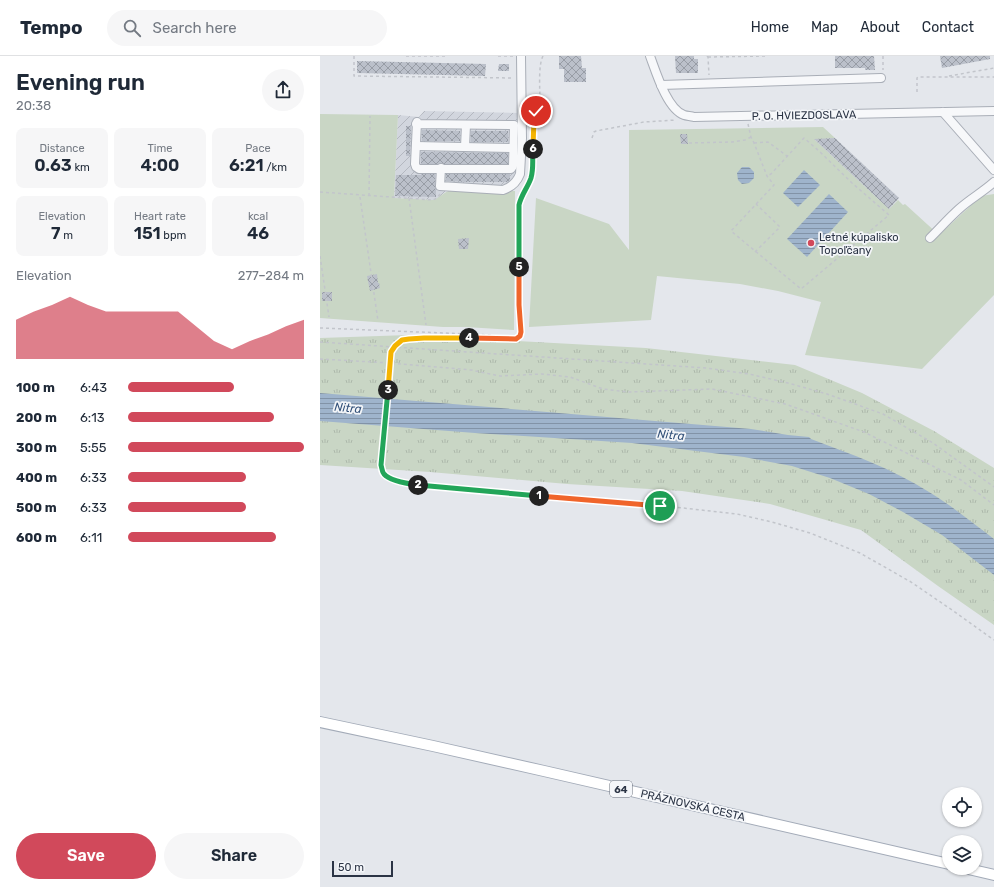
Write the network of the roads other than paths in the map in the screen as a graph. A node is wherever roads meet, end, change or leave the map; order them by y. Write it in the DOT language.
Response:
graph roads {
  1 [pos="522,56"];
  2 [pos="650,56"];
  3 [pos="881,78"];
  4 [pos="661,84"];
  5 [pos="994,111"];
  6 [pos="943,112"];
  7 [pos="466,125"];
  8 [pos="416,146"];
  9 [pos="465,147"];
  10 [pos="513,148"];
  11 [pos="441,168"];
  12 [pos="994,170"];
  13 [pos="994,182"];
  14 [pos="930,238"];
  15 [pos="320,722"];
  16 [pos="942,862"];
  17 [pos="982,872"];
  18 [pos="994,875"];
  1 -- 11 [label="street"];
  2 -- 4 [label="street, P. O. HVIEZDOSLAVA"];
  3 -- 4 [label="street"];
  4 -- 6 [label="street, P. O. HVIEZDOSLAVA"];
  5 -- 6 [label="street, P. O. HVIEZDOSLAVA"];
  6 -- 12 [label="street"];
  7 -- 8 [label="street"];
  7 -- 9 [label="street"];
  7 -- 10 [label="street"];
  8 -- 9 [label="street"];
  8 -- 11 [label="street"];
  9 -- 10 [label="street"];
  10 -- 11 [label="street"];
  13 -- 14 [label="street"];
  15 -- 16 [label="main road, PRÁZNOVSKÁ CESTA / 64"];
  17 -- 18 [label="main road"];
}
